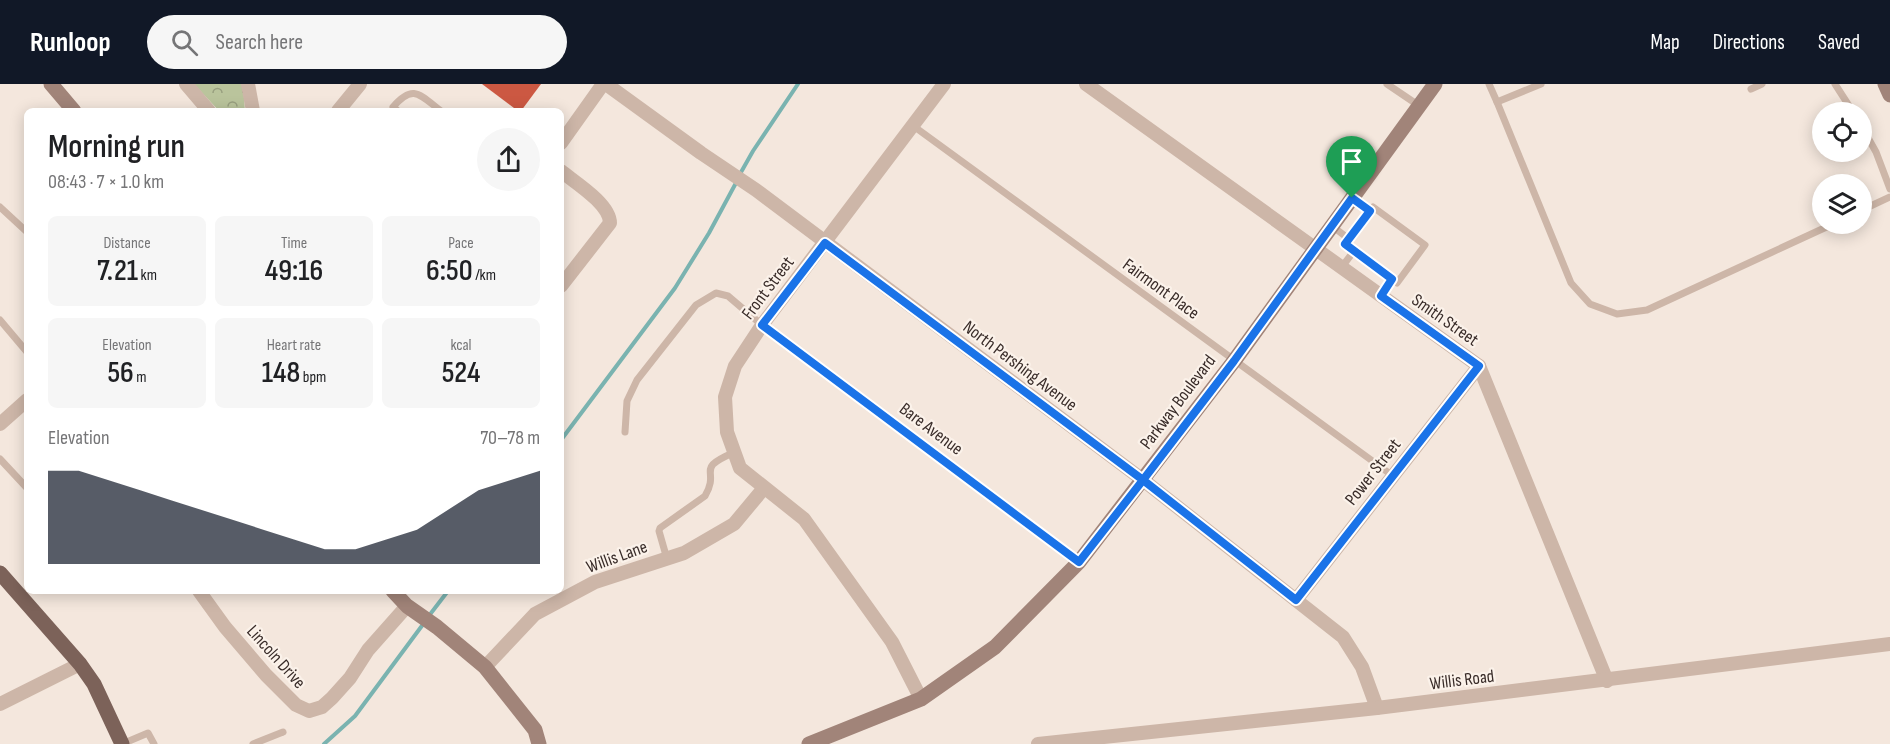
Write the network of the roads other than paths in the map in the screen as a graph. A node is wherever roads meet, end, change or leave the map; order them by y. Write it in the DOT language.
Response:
graph roads {
  1 [pos="51,84"];
  2 [pos="186,84"];
  3 [pos="248,84"];
  4 [pos="360,84"];
  5 [pos="604,84"];
  6 [pos="944,84"];
  7 [pos="1086,84"];
  8 [pos="1387,84"];
  9 [pos="1435,84"];
  10 [pos="1489,84"];
  11 [pos="1540,84"];
  12 [pos="1762,84"];
  13 [pos="1835,84"];
  14 [pos="1885,84"];
  15 [pos="1751,89"];
  16 [pos="1890,94"];
  17 [pos="1497,102"];
  18 [pos="1847,102"];
  19 [pos="1418,105"];
  20 [pos="71,108"];
  21 [pos="206,108"];
  22 [pos="252,108"];
  23 [pos="340,108"];
  24 [pos="394,108"];
  25 [pos="437,108"];
  26 [pos="912,125"];
  27 [pos="564,139"];
  28 [pos="1872,145"];
  29 [pos="564,173"];
  30 [pos="1890,189"];
  31 [pos="1890,197"];
  32 [pos="1352,198"];
  33 [pos="1872,205"];
  34 [pos="0,207"];
  35 [pos="1370,211"];
  36 [pos="1331,226"];
  37 [pos="24,229"];
  38 [pos="1812,234"];
  39 [pos="1349,239"];
  40 [pos="825,243"];
  41 [pos="1315,249"];
  42 [pos="1354,251"];
  43 [pos="1341,268"];
  44 [pos="1392,279"];
  45 [pos="564,282"];
  46 [pos="1381,296"];
  47 [pos="0,320"];
  48 [pos="762,325"];
  49 [pos="24,348"];
  50 [pos="1234,361"];
  51 [pos="1479,366"];
  52 [pos="24,403"];
  53 [pos="0,424"];
  54 [pos="625,432"];
  55 [pos="735,452"];
  56 [pos="0,459"];
  57 [pos="1393,476"];
  58 [pos="1143,480"];
  59 [pos="24,485"];
  60 [pos="764,488"];
  61 [pos="667,559"];
  62 [pos="1079,562"];
  63 [pos="0,573"];
  64 [pos="201,594"];
  65 [pos="396,594"];
  66 [pos="1296,600"];
  67 [pos="407,606"];
  68 [pos="1890,644"];
  69 [pos="80,664"];
  70 [pos="485,667"];
  71 [pos="1607,681"];
  72 [pos="921,699"];
  73 [pos="0,704"];
  74 [pos="1377,708"];
  75 [pos="283,732"];
  76 [pos="122,744"];
  77 [pos="153,744"];
  78 [pos="253,744"];
  79 [pos="539,744"];
  80 [pos="809,744"];
  81 [pos="1038,744"];
  1 -- 20 [label="street"];
  2 -- 21 [label="street"];
  3 -- 22 [label="street"];
  4 -- 23 [label="street"];
  5 -- 27 [label="street"];
  5 -- 40 [label="street, North Pershing Avenue"];
  6 -- 26 [label="street, Front Street"];
  7 -- 41 [label="street, Smith Street"];
  8 -- 19 [label="lane"];
  9 -- 19 [label="street, Parkway Boulevard"];
  10 -- 17 [label="lane"];
  11 -- 17 [label="lane"];
  12 -- 15 [label="lane"];
  13 -- 18 [label="lane"];
  14 -- 16 [label="street"];
  17 -- 38 [label="lane"];
  19 -- 32 [label="street, Parkway Boulevard"];
  24 -- 25 [label="lane"];
  26 -- 40 [label="street, Front Street"];
  26 -- 50 [label="lane, Fairmont Place"];
  28 -- 30 [label="lane"];
  29 -- 45 [label="street"];
  31 -- 33 [label="lane"];
  32 -- 35 [label="lane"];
  32 -- 36 [label="street, Parkway Boulevard"];
  34 -- 37 [label="lane"];
  35 -- 39 [label="lane"];
  35 -- 44 [label="lane"];
  36 -- 39 [label="lane"];
  36 -- 41 [label="street, Parkway Boulevard"];
  39 -- 42 [label="lane"];
  40 -- 48 [label="street, Front Street"];
  40 -- 58 [label="street, North Pershing Avenue"];
  41 -- 43 [label="street, Smith Street"];
  41 -- 50 [label="street, Parkway Boulevard"];
  42 -- 43 [label="lane"];
  42 -- 44 [label="lane"];
  43 -- 46 [label="street, Smith Street"];
  44 -- 46 [label="lane"];
  46 -- 51 [label="street, Smith Street"];
  47 -- 49 [label="lane"];
  48 -- 54 [label="lane, Bare Avenue"];
  48 -- 55 [label="street, Front Street"];
  48 -- 62 [label="lane, Bare Avenue"];
  50 -- 57 [label="lane, Fairmont Place"];
  50 -- 58 [label="street, Parkway Boulevard"];
  51 -- 57 [label="street, Power Street"];
  51 -- 71 [label="street, Smith Street"];
  52 -- 53 [label="street"];
  55 -- 60 [label="street, Front Street"];
  55 -- 61 [label="lane"];
  56 -- 59 [label="lane"];
  57 -- 66 [label="street, Power Street"];
  58 -- 62 [label="street, Parkway Boulevard"];
  58 -- 66 [label="street, North Pershing Avenue"];
  60 -- 61 [label="street, Willis Lane"];
  60 -- 72 [label="street, Front Street"];
  61 -- 70 [label="street, Willis Lane"];
  62 -- 72 [label="street, Parkway Boulevard"];
  63 -- 69 [label="main road"];
  64 -- 67 [label="street, Lincoln Drive"];
  65 -- 67 [label="street"];
  66 -- 74 [label="street, North Pershing Avenue"];
  67 -- 70 [label="street"];
  68 -- 71 [label="street, Willis Road"];
  69 -- 73 [label="street"];
  69 -- 76 [label="main road"];
  70 -- 79 [label="street"];
  71 -- 74 [label="street, Willis Road"];
  72 -- 80 [label="street, Parkway Boulevard"];
  74 -- 81 [label="street, Willis Road"];
  75 -- 78 [label="lane"];
  76 -- 77 [label="lane"];
}
